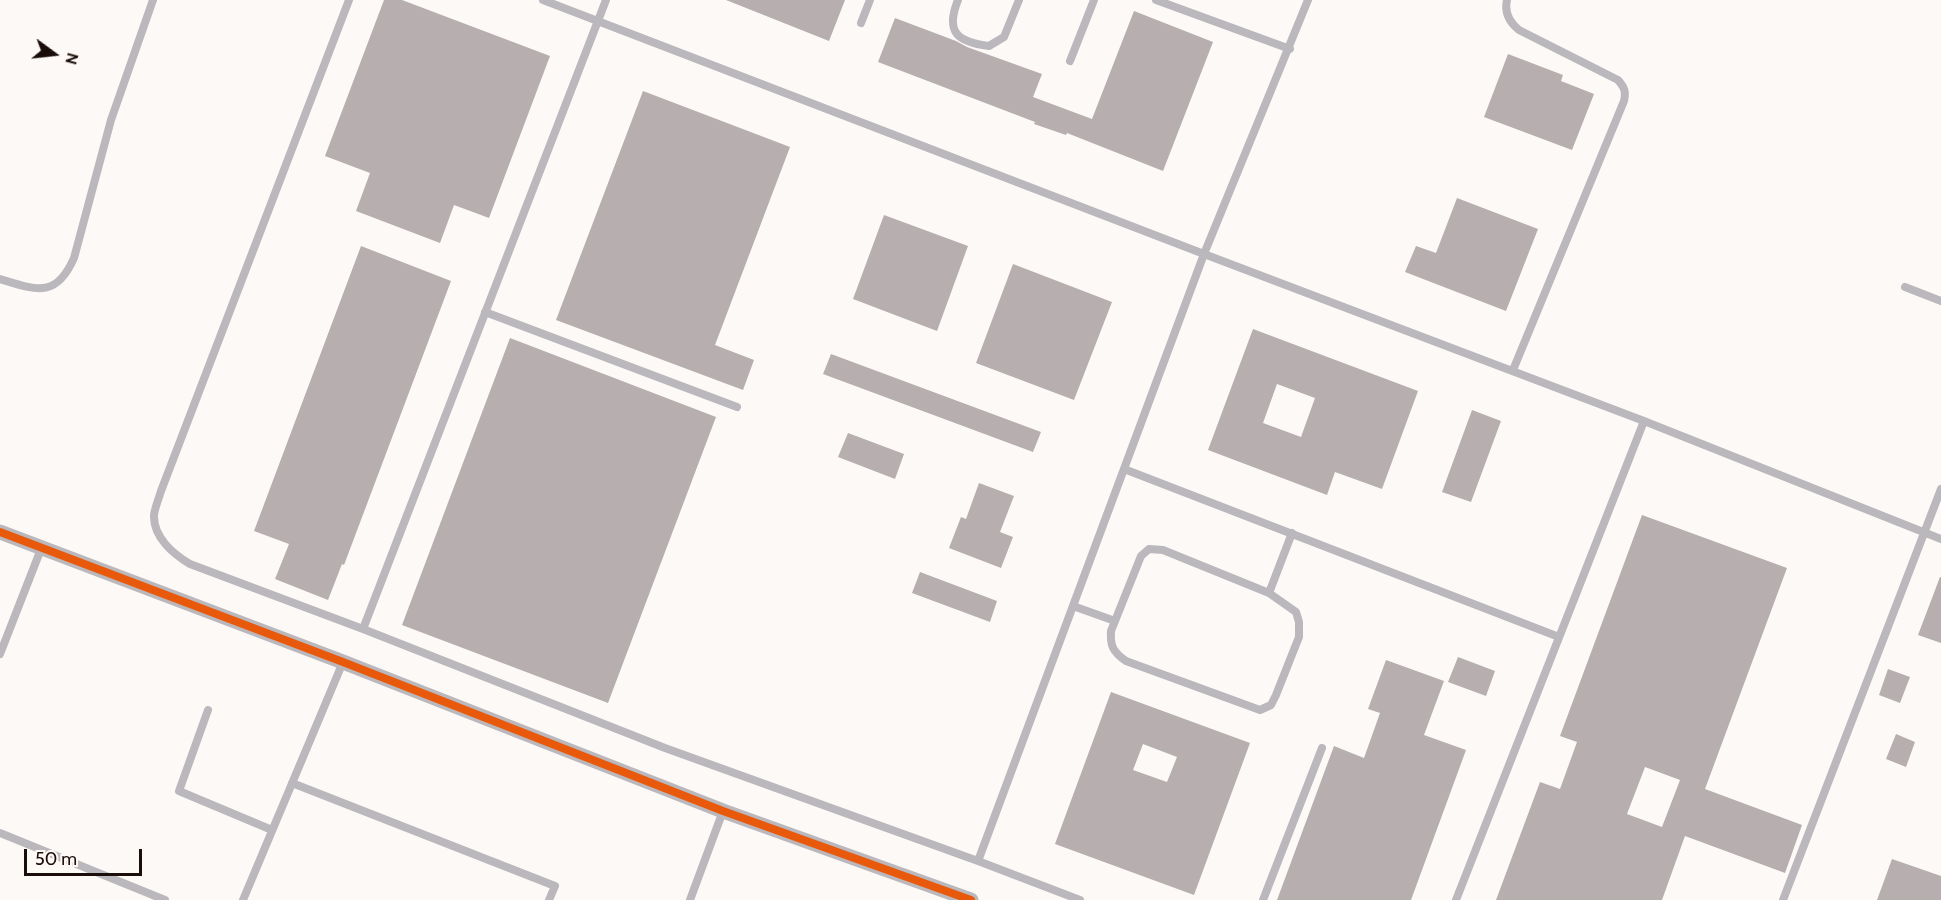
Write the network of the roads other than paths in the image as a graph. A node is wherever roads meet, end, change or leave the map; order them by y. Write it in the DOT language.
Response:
graph roads {
  1 [pos="153,0"];
  2 [pos="349,0"];
  3 [pos="543,0"];
  4 [pos="606,0"];
  5 [pos="870,0"];
  6 [pos="958,0"];
  7 [pos="1019,0"];
  8 [pos="1094,0"];
  9 [pos="1156,0"];
  10 [pos="1308,0"];
  11 [pos="1507,0"];
  12 [pos="598,21"];
  13 [pos="861,23"];
  14 [pos="1290,49"];
  15 [pos="1070,61"];
  16 [pos="1204,254"];
  17 [pos="0,279"];
  18 [pos="1905,287"];
  19 [pos="1941,301"];
  20 [pos="485,312"];
  21 [pos="1513,370"];
  22 [pos="736,407"];
  23 [pos="1644,421"];
  24 [pos="1124,469"];
  25 [pos="1941,489"];
  26 [pos="0,532"];
  27 [pos="1923,532"];
  28 [pos="1293,533"];
  29 [pos="1941,539"];
  30 [pos="41,549"];
  31 [pos="1269,593"];
  32 [pos="1073,606"];
  33 [pos="1115,621"];
  34 [pos="363,629"];
  35 [pos="1559,637"];
  36 [pos="0,654"];
  37 [pos="343,662"];
  38 [pos="208,711"];
  39 [pos="1322,748"];
  40 [pos="292,783"];
  41 [pos="723,811"];
  42 [pos="272,830"];
  43 [pos="0,833"];
  44 [pos="978,861"];
  45 [pos="165,900"];
  46 [pos="243,900"];
  47 [pos="549,900"];
  48 [pos="690,900"];
  49 [pos="971,900"];
  50 [pos="1080,900"];
  51 [pos="1263,900"];
  52 [pos="1456,900"];
  53 [pos="1783,900"];
  1 -- 17 [label="lane"];
  2 -- 34 [label="lane"];
  3 -- 12 [label="lane"];
  4 -- 12 [label="lane"];
  5 -- 13 [label="lane"];
  6 -- 7 [label="lane"];
  8 -- 15 [label="lane"];
  9 -- 14 [label="lane"];
  10 -- 14 [label="lane"];
  11 -- 21 [label="lane"];
  12 -- 16 [label="lane"];
  12 -- 20 [label="lane"];
  14 -- 16 [label="lane"];
  16 -- 21 [label="lane"];
  16 -- 24 [label="lane"];
  18 -- 19 [label="lane"];
  20 -- 22 [label="lane"];
  20 -- 34 [label="lane"];
  21 -- 23 [label="lane"];
  23 -- 27 [label="lane"];
  23 -- 35 [label="lane"];
  24 -- 28 [label="lane"];
  24 -- 32 [label="lane"];
  25 -- 27 [label="lane"];
  26 -- 30 [label="street"];
  27 -- 29 [label="lane"];
  27 -- 53 [label="lane"];
  28 -- 31 [label="lane"];
  28 -- 35 [label="lane"];
  30 -- 36 [label="lane"];
  30 -- 37 [label="street"];
  31 -- 33 [label="lane"];
  31 -- 33 [label="lane"];
  32 -- 33 [label="lane"];
  32 -- 44 [label="lane"];
  34 -- 44 [label="lane"];
  35 -- 52 [label="lane"];
  37 -- 40 [label="lane"];
  37 -- 41 [label="street"];
  38 -- 42 [label="lane"];
  39 -- 51 [label="lane"];
  40 -- 42 [label="lane"];
  40 -- 47 [label="lane"];
  41 -- 48 [label="lane"];
  41 -- 49 [label="street"];
  42 -- 46 [label="lane"];
  43 -- 45 [label="lane"];
  44 -- 50 [label="lane"];
}
